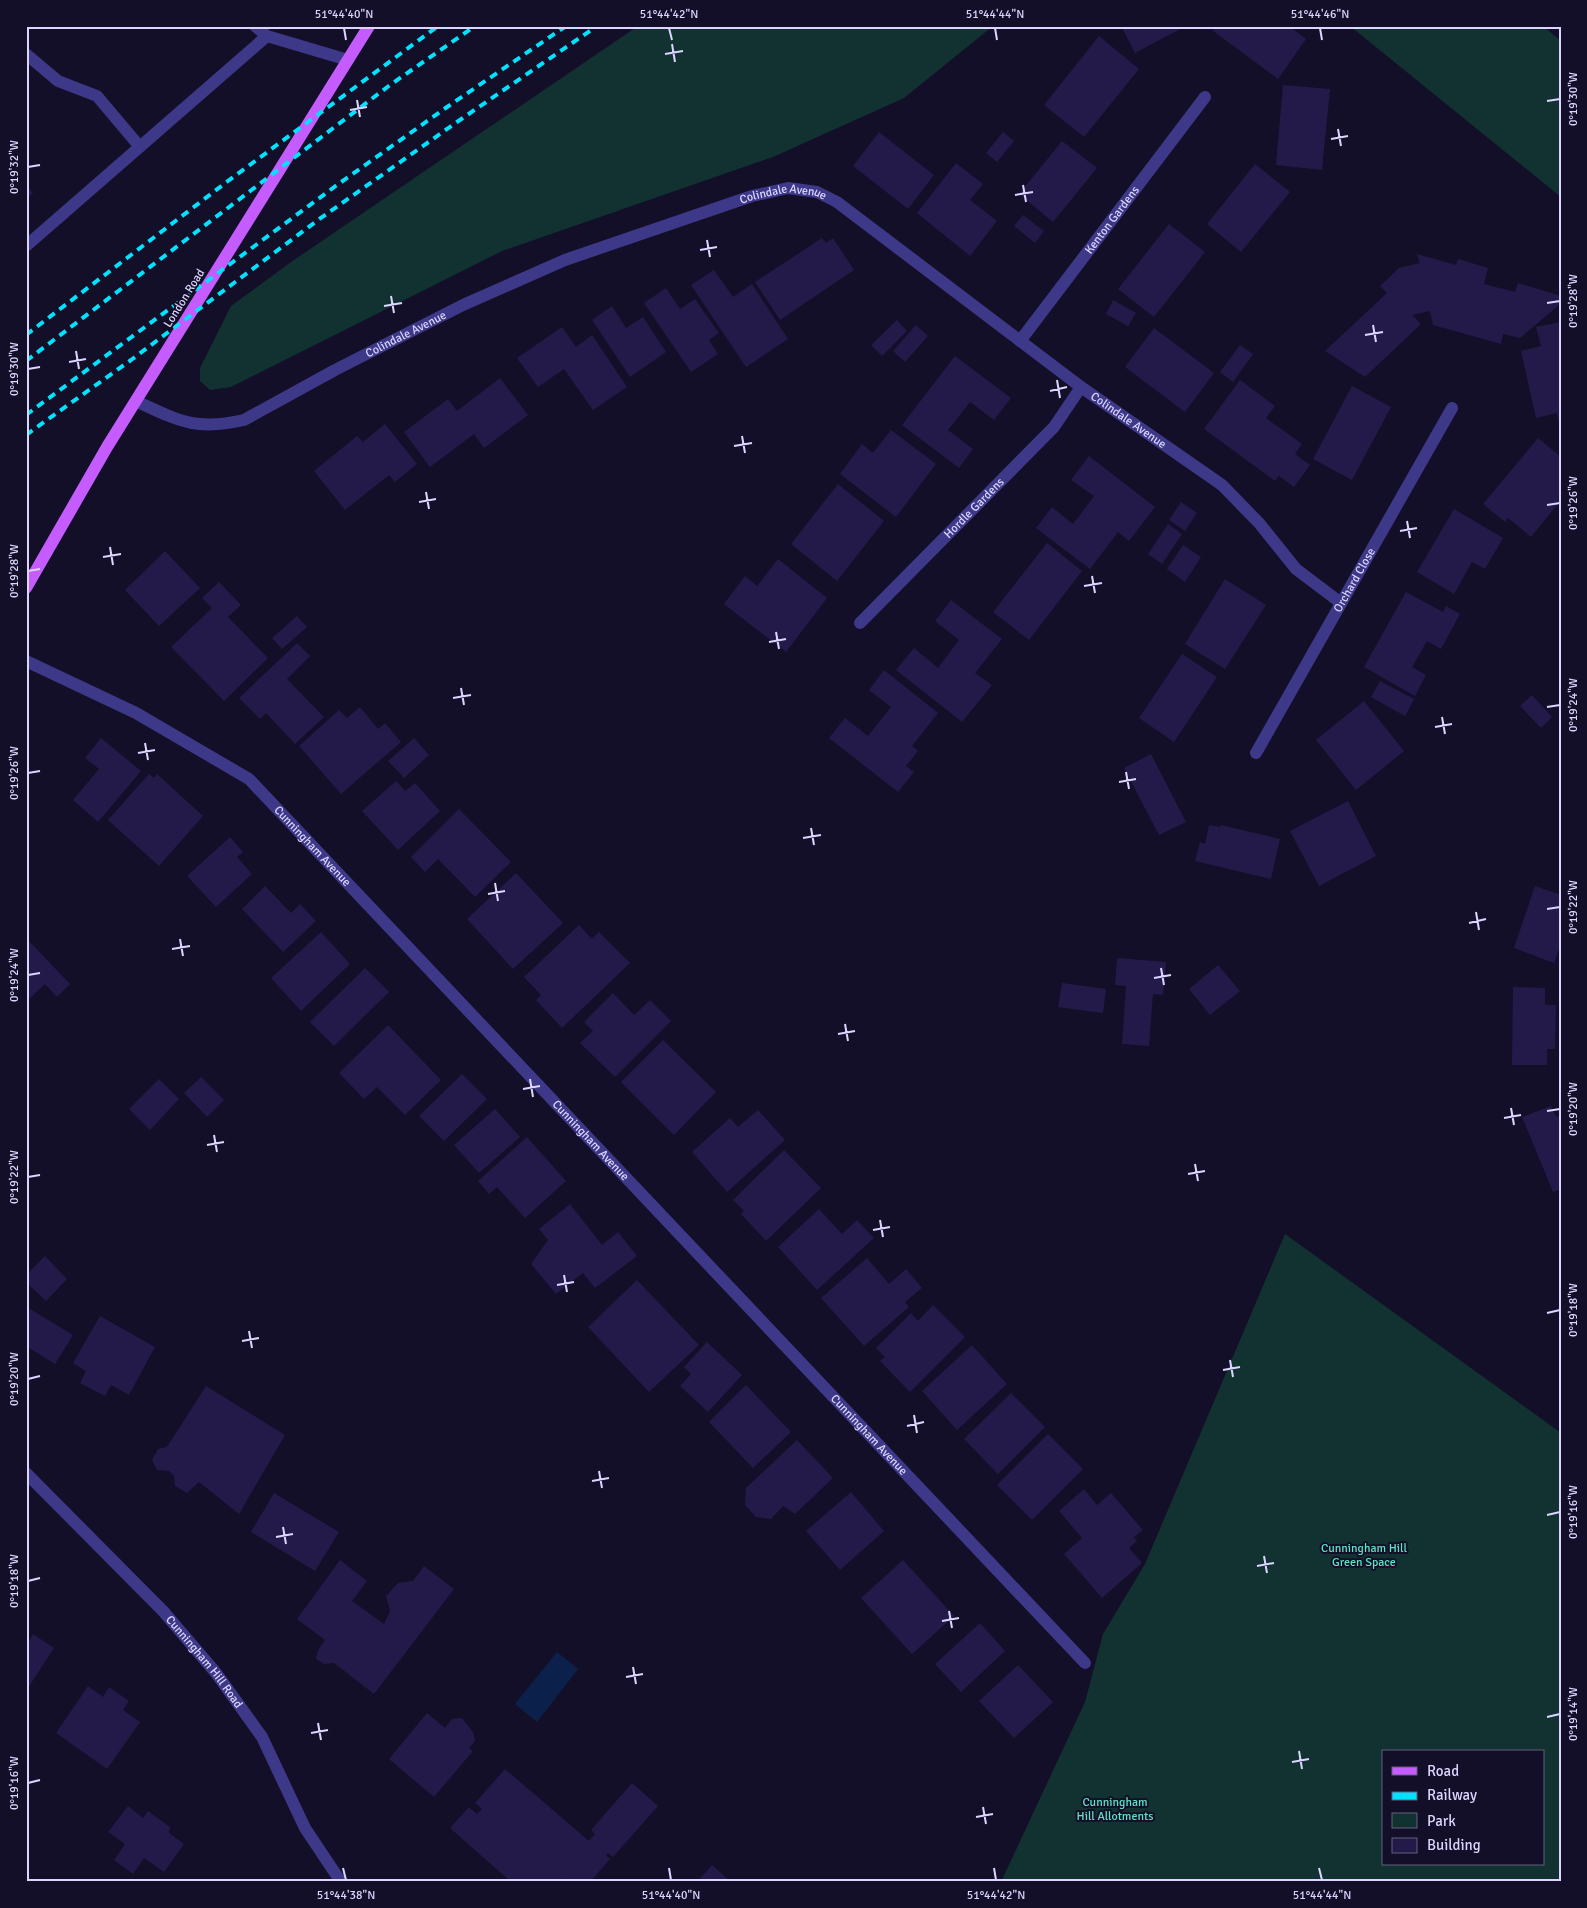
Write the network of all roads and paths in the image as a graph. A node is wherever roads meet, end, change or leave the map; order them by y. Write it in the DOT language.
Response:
graph roads {
  1 [pos="255,26"];
  2 [pos="369,26"];
  3 [pos="268,36"];
  4 [pos="26,54"];
  5 [pos="348,60"];
  6 [pos="1205,97"];
  7 [pos="140,147"];
  8 [pos="26,246"];
  9 [pos="1020,341"];
  10 [pos="1081,387"];
  11 [pos="136,401"];
  12 [pos="1452,408"];
  13 [pos="26,588"];
  14 [pos="1341,603"];
  15 [pos="860,623"];
  16 [pos="26,661"];
  17 [pos="1256,753"];
  18 [pos="26,1473"];
  19 [pos="1085,1663"];
  20 [pos="342,1882"];
  1 -- 3 [label="street"];
  2 -- 5 [label="main road, London Road"];
  3 -- 5 [label="street"];
  3 -- 7 [label="street"];
  4 -- 7 [label="street"];
  5 -- 11 [label="main road, London Road"];
  6 -- 9 [label="street, Kenton Gardens"];
  7 -- 8 [label="street"];
  9 -- 10 [label="street, Colindale Avenue"];
  9 -- 11 [label="street, Colindale Avenue"];
  10 -- 14 [label="street, Colindale Avenue"];
  10 -- 15 [label="street, Hordle Gardens"];
  11 -- 13 [label="main road, London Road"];
  12 -- 14 [label="street, Orchard Close"];
  14 -- 17 [label="street, Orchard Close"];
  16 -- 19 [label="street, Cunningham Avenue"];
  18 -- 20 [label="street, Cunningham Hill Road"];
}
